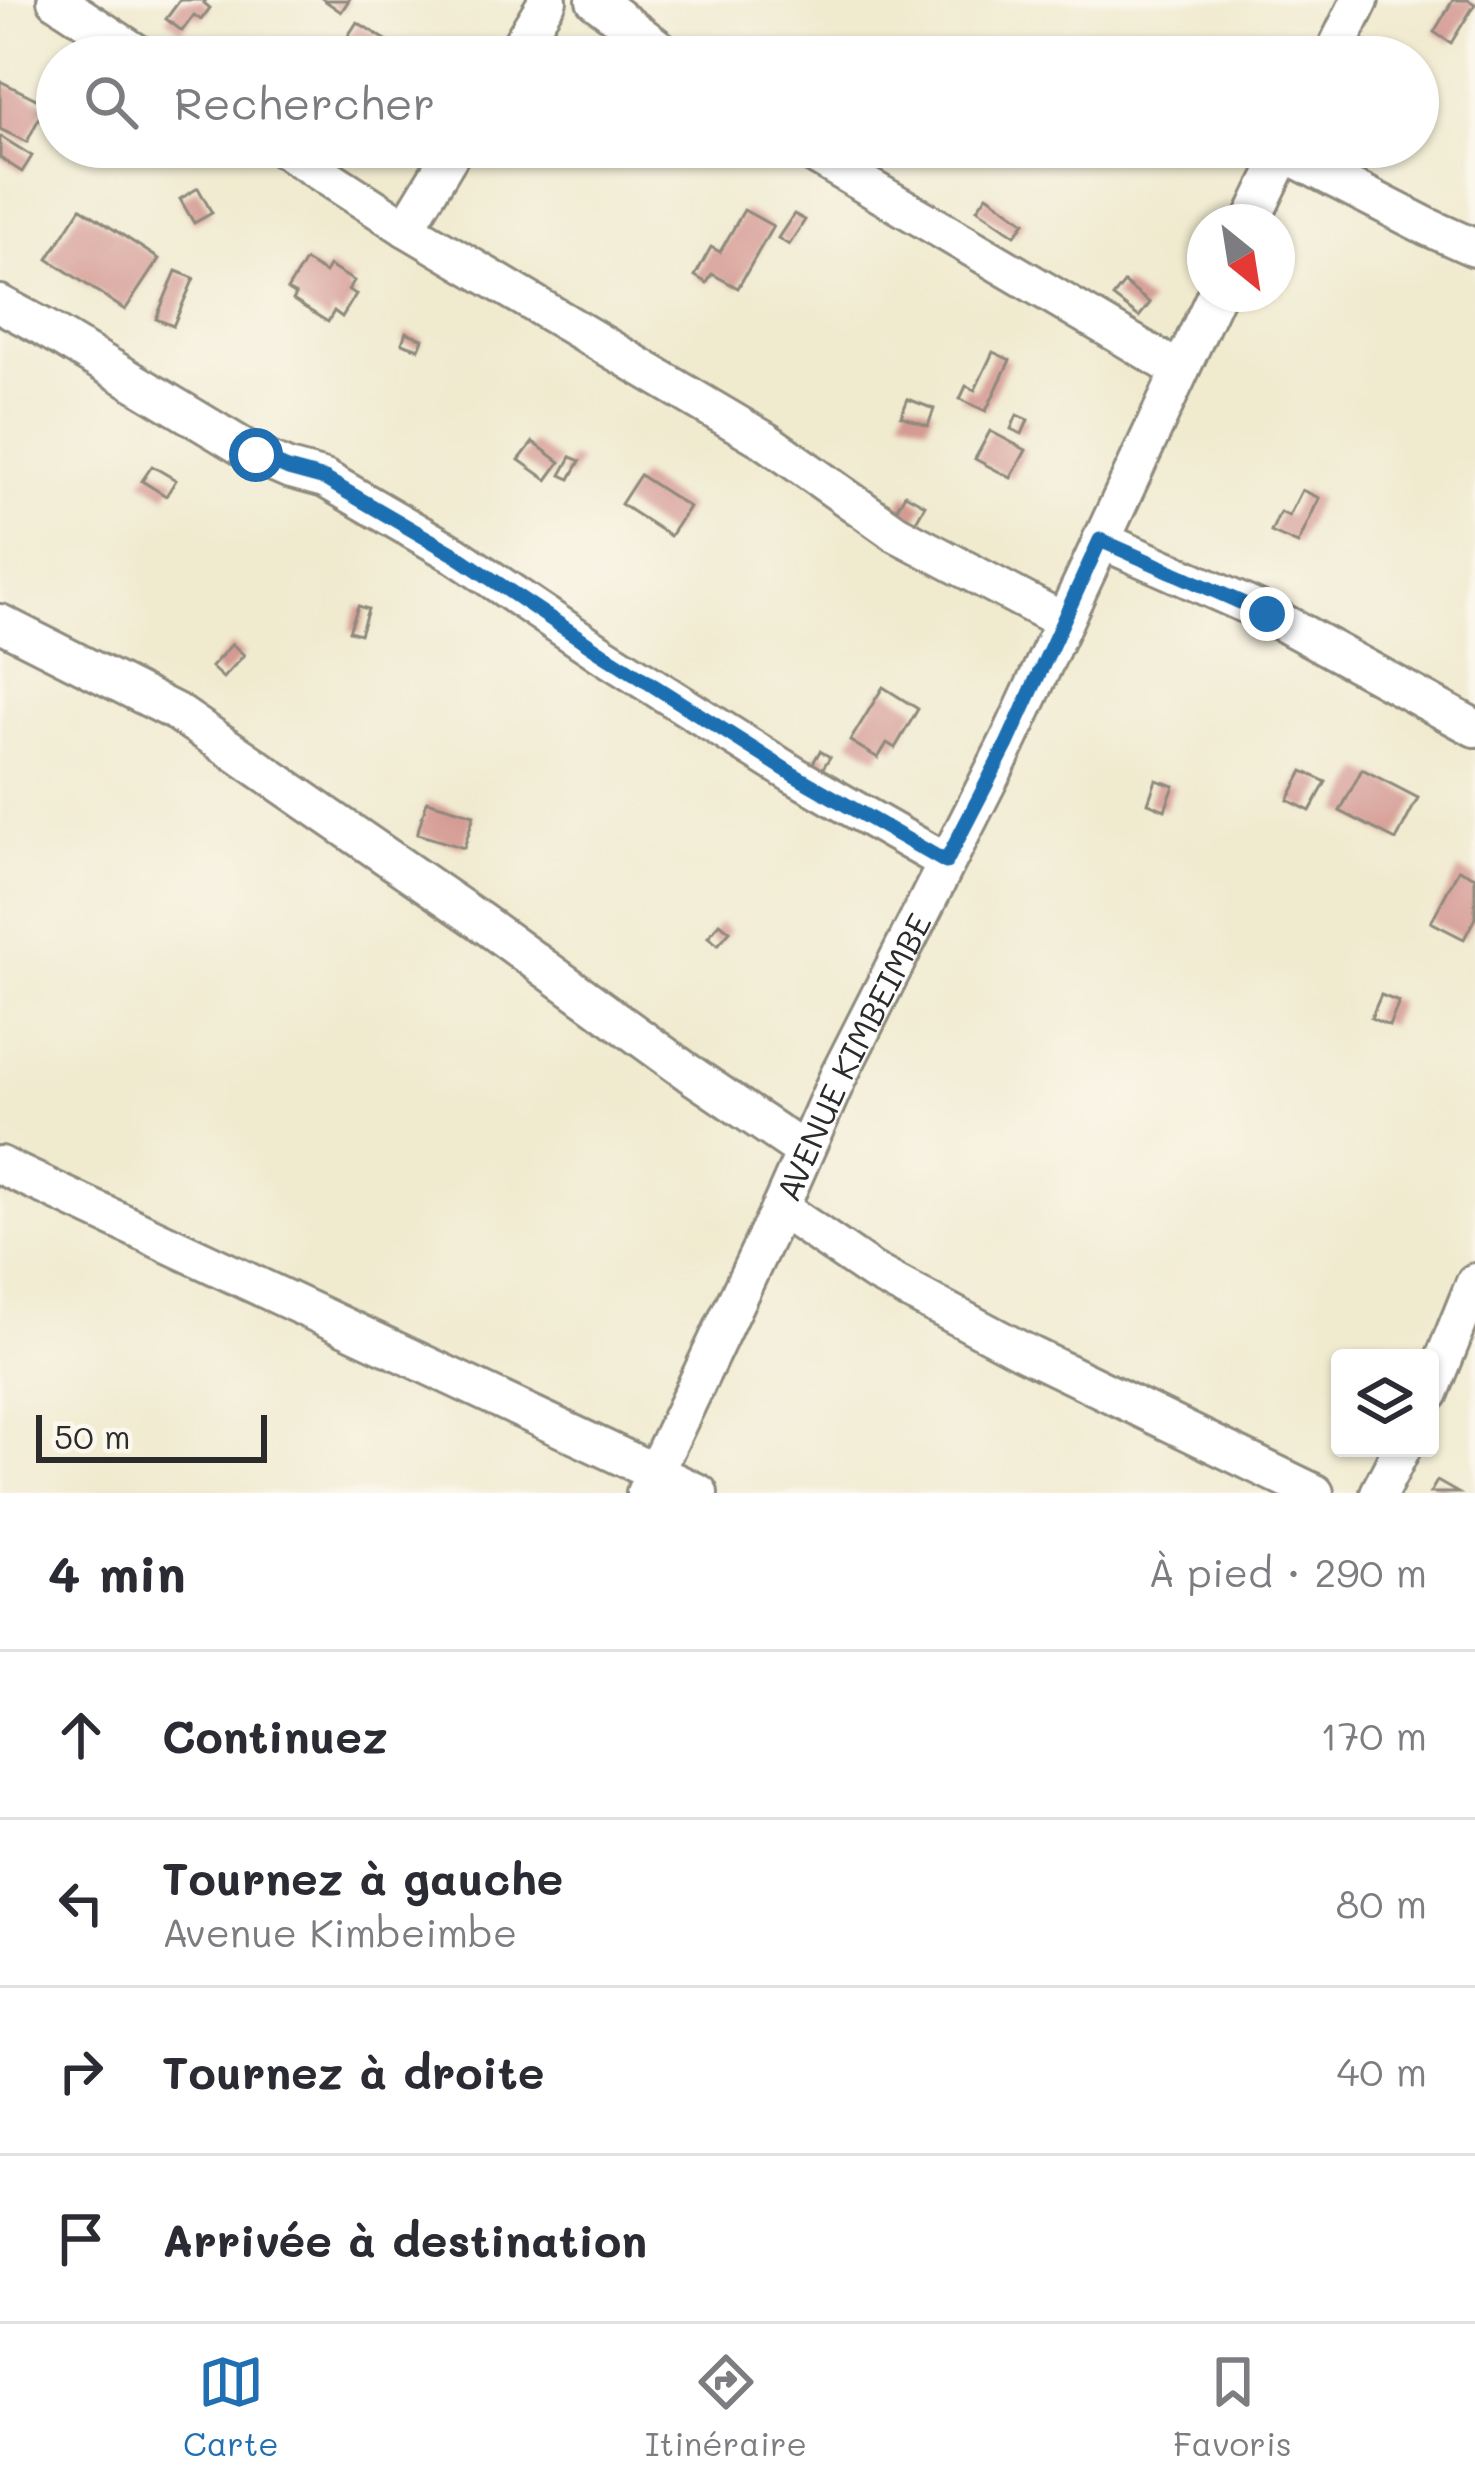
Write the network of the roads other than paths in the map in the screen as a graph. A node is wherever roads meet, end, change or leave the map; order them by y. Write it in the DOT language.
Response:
graph roads {
  1 [pos="56,0"];
  2 [pos="548,0"];
  3 [pos="595,0"];
  4 [pos="1360,0"];
  5 [pos="111,36"];
  6 [pos="526,36"];
  7 [pos="642,36"];
  8 [pos="1342,36"];
  9 [pos="313,168"];
  10 [pos="442,168"];
  11 [pos="837,168"];
  12 [pos="1277,168"];
  13 [pos="1319,168"];
  14 [pos="1260,204"];
  15 [pos="406,228"];
  16 [pos="1475,248"];
  17 [pos="0,304"];
  18 [pos="1207,312"];
  19 [pos="1179,370"];
  20 [pos="1100,540"];
  21 [pos="1064,621"];
  22 [pos="0,622"];
  23 [pos="1475,728"];
  24 [pos="946,862"];
  25 [pos="805,1151"];
  26 [pos="0,1165"];
  27 [pos="780,1208"];
  28 [pos="1475,1282"];
  29 [pos="1439,1371"];
  30 [pos="1397,1457"];
  31 [pos="650,1483"];
  32 [pos="699,1493"];
  33 [pos="1315,1493"];
  34 [pos="1379,1493"];
  1 -- 5 [label="street"];
  2 -- 6 [label="street"];
  3 -- 7 [label="street"];
  4 -- 8 [label="street"];
  9 -- 15 [label="street"];
  10 -- 15 [label="street"];
  11 -- 19 [label="street"];
  12 -- 14 [label="street"];
  13 -- 16 [label="street"];
  15 -- 21 [label="street"];
  17 -- 24 [label="street"];
  18 -- 19 [label="street, AVENUE KIMBEIMBE"];
  19 -- 20 [label="street, AVENUE KIMBEIMBE"];
  20 -- 21 [label="street, AVENUE KIMBEIMBE"];
  20 -- 23 [label="street"];
  21 -- 24 [label="street, AVENUE KIMBEIMBE"];
  22 -- 25 [label="street"];
  24 -- 25 [label="street, AVENUE KIMBEIMBE"];
  25 -- 27 [label="street, AVENUE KIMBEIMBE"];
  26 -- 31 [label="street"];
  27 -- 31 [label="street, AVENUE KIMBEIMBE"];
  27 -- 33 [label="street"];
  28 -- 29 [label="street"];
  30 -- 34 [label="street"];
  31 -- 32 [label="street"];
}
